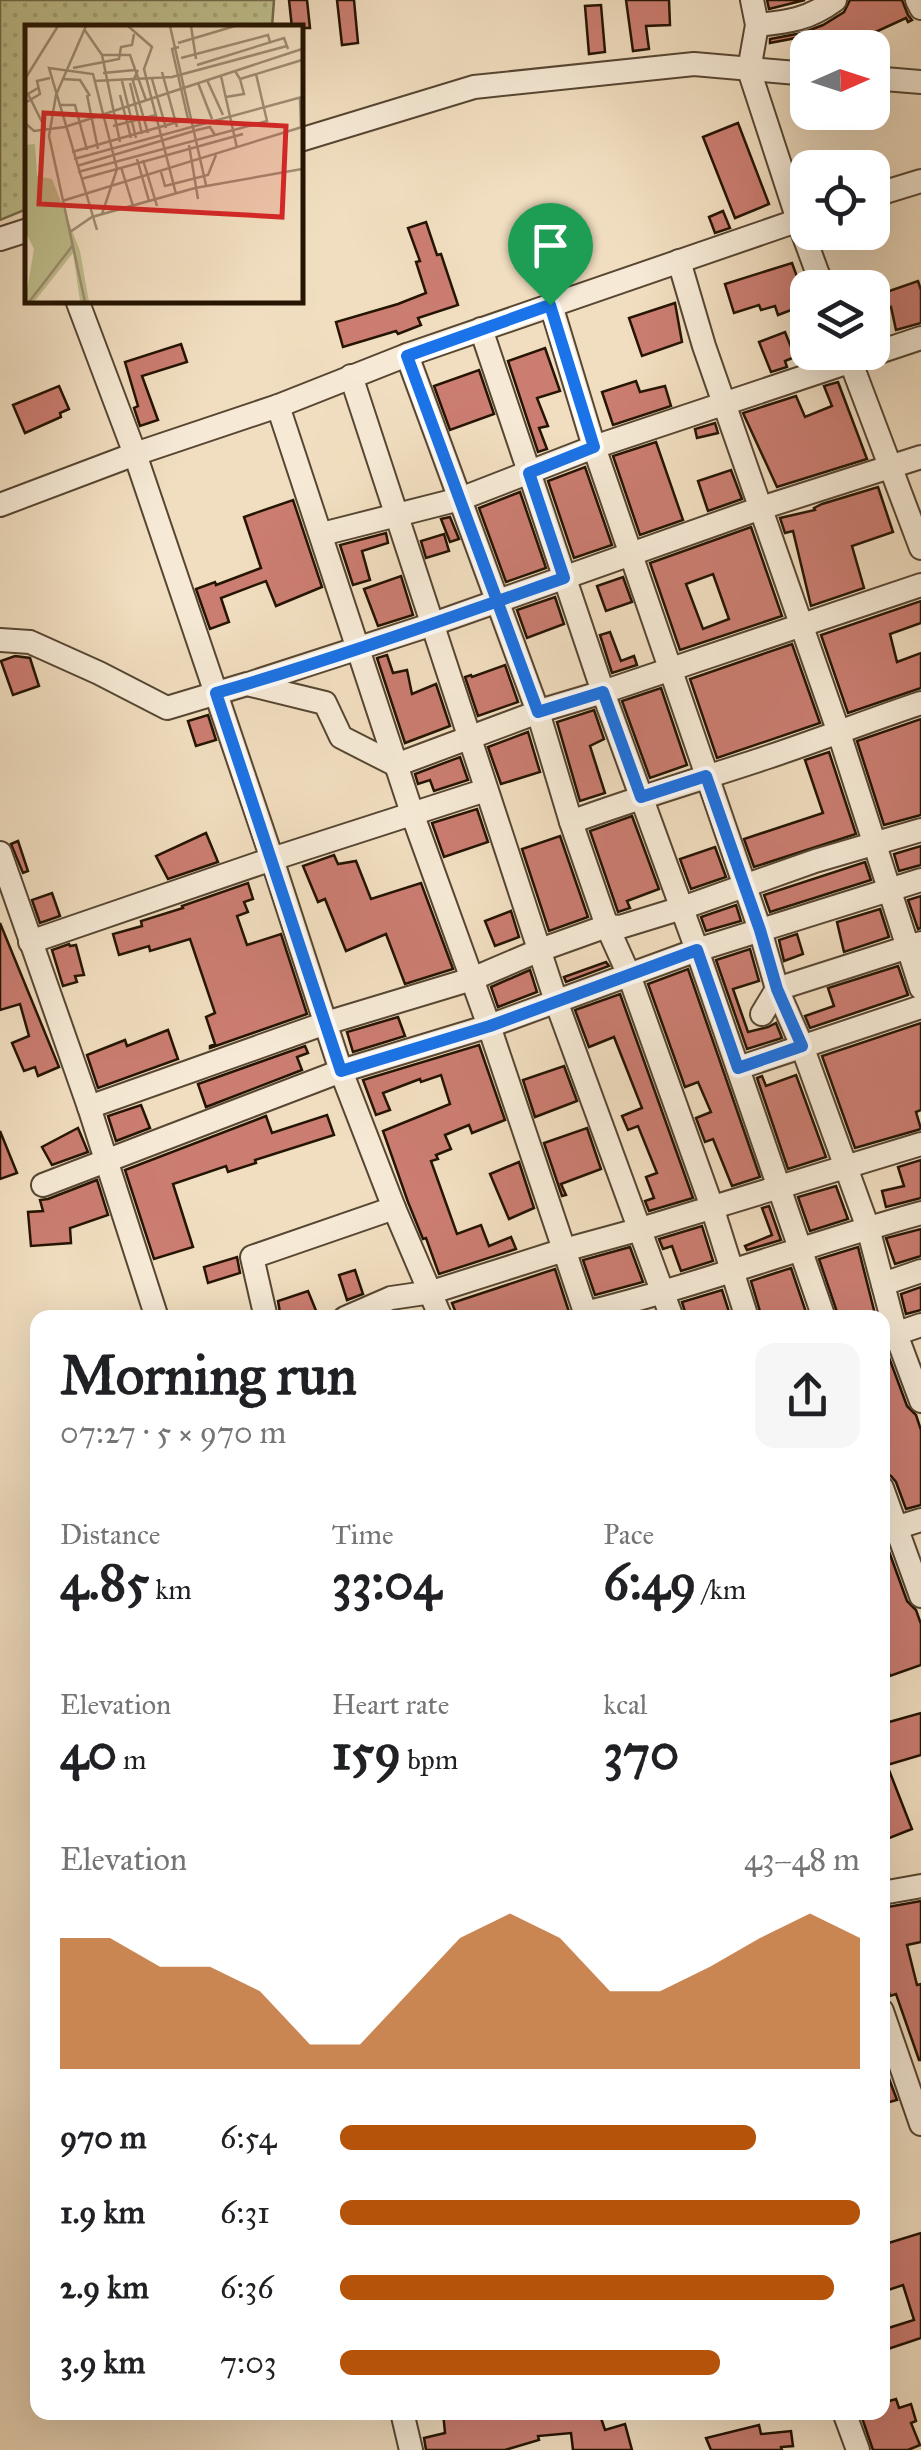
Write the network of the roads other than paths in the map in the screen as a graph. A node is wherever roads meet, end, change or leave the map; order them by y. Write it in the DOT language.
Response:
graph roads {
  1 [pos="752,0"];
  2 [pos="835,0"];
  3 [pos="917,0"];
  4 [pos="921,8"];
  5 [pos="757,25"];
  6 [pos="749,70"];
  7 [pos="790,73"];
  8 [pos="890,79"];
  9 [pos="921,82"];
  10 [pos="302,139"];
  11 [pos="921,180"];
  12 [pos="790,182"];
  13 [pos="890,190"];
  14 [pos="790,222"];
  15 [pos="25,231"];
  16 [pos="0,239"];
  17 [pos="679,260"];
  18 [pos="78,302"];
  19 [pos="550,305"];
  20 [pos="481,329"];
  21 [pos="921,338"];
  22 [pos="890,346"];
  23 [pos="407,356"];
  24 [pos="814,370"];
  25 [pos="854,370"];
  26 [pos="351,376"];
  27 [pos="724,403"];
  28 [pos="278,406"];
  29 [pos="594,447"];
  30 [pos="134,454"];
  31 [pos="921,458"];
  32 [pos="890,468"];
  33 [pos="529,473"];
  34 [pos="460,499"];
  35 [pos="0,505"];
  36 [pos="761,508"];
  37 [pos="397,514"];
  38 [pos="322,534"];
  39 [pos="919,536"];
  40 [pos="631,553"];
  41 [pos="564,578"];
  42 [pos="921,585"];
  43 [pos="497,601"];
  44 [pos="433,624"];
  45 [pos="801,625"];
  46 [pos="0,640"];
  47 [pos="358,648"];
  48 [pos="672,669"];
  49 [pos="247,684"];
  50 [pos="603,692"];
  51 [pos="216,693"];
  52 [pos="921,703"];
  53 [pos="538,712"];
  54 [pos="838,730"];
  55 [pos="469,738"];
  56 [pos="396,764"];
  57 [pos="706,776"];
  58 [pos="486,790"];
  59 [pos="641,797"];
  60 [pos="412,813"];
  61 [pos="570,822"];
  62 [pos="921,830"];
  63 [pos="875,844"];
  64 [pos="0,853"];
  65 [pos="272,859"];
  66 [pos="921,880"];
  67 [pos="744,886"];
  68 [pos="890,889"];
  69 [pos="682,908"];
  70 [pos="607,926"];
  71 [pos="760,930"];
  72 [pos="30,942"];
  73 [pos="915,945"];
  74 [pos="540,950"];
  75 [pos="697,950"];
  76 [pos="629,975"];
  77 [pos="472,979"];
  78 [pos="921,988"];
  79 [pos="777,989"];
  80 [pos="556,1001"];
  81 [pos="921,1007"];
  82 [pos="762,1014"];
  83 [pos="326,1024"];
  84 [pos="490,1026"];
  85 [pos="802,1046"];
  86 [pos="738,1068"];
  87 [pos="341,1071"];
  88 [pos="89,1107"];
  89 [pos="921,1144"];
  90 [pos="106,1160"];
  91 [pos="844,1168"];
  92 [pos="43,1185"];
  93 [pos="779,1187"];
  94 [pos="712,1207"];
  95 [pos="394,1208"];
  96 [pos="921,1213"];
  97 [pos="868,1228"];
  98 [pos="640,1229"];
  99 [pos="564,1250"];
  100 [pos="801,1250"];
  101 [pos="732,1270"];
  102 [pos="921,1272"];
  103 [pos="883,1284"];
  104 [pos="432,1292"];
  105 [pos="664,1292"];
  106 [pos="155,1310"];
  107 [pos="264,1310"];
  108 [pos="363,1310"];
  109 [pos="438,1310"];
  110 [pos="584,1310"];
  111 [pos="603,1310"];
  112 [pos="670,1310"];
  113 [pos="744,1310"];
  114 [pos="821,1310"];
  115 [pos="886,1310"];
  116 [pos="921,1325"];
  117 [pos="890,1336"];
  118 [pos="890,1338"];
  119 [pos="921,1401"];
  120 [pos="921,1520"];
  121 [pos="890,1529"];
  122 [pos="890,1531"];
  123 [pos="921,1596"];
  124 [pos="921,1886"];
  125 [pos="890,1892"];
  126 [pos="890,2033"];
  127 [pos="921,2124"];
  128 [pos="404,2420"];
  129 [pos="847,2420"];
  130 [pos="411,2450"];
  131 [pos="858,2450"];
  1 -- 5 [label="street"];
  2 -- 5 [label="street"];
  3 -- 4 [label="street"];
  5 -- 6 [label="street"];
  6 -- 7 [label="street"];
  6 -- 10 [label="street"];
  6 -- 12 [label="street"];
  8 -- 9 [label="street"];
  11 -- 13 [label="street"];
  14 -- 17 [label="street"];
  15 -- 16 [label="street"];
  17 -- 19 [label="street"];
  17 -- 27 [label="street"];
  18 -- 30 [label="street"];
  19 -- 20 [label="street"];
  19 -- 29 [label="street"];
  20 -- 23 [label="street"];
  20 -- 33 [label="street"];
  21 -- 22 [label="street"];
  23 -- 26 [label="street"];
  23 -- 34 [label="street"];
  24 -- 27 [label="street"];
  25 -- 32 [label="street"];
  26 -- 28 [label="street"];
  26 -- 37 [label="street"];
  27 -- 29 [label="street"];
  27 -- 36 [label="street"];
  28 -- 30 [label="street"];
  28 -- 38 [label="street"];
  29 -- 33 [label="street"];
  29 -- 40 [label="street"];
  30 -- 35 [label="street"];
  30 -- 51 [label="street"];
  31 -- 32 [label="street"];
  32 -- 36 [label="street"];
  32 -- 39 [label="street"];
  33 -- 34 [label="street"];
  33 -- 41 [label="street"];
  34 -- 37 [label="street"];
  34 -- 43 [label="street"];
  36 -- 40 [label="street"];
  36 -- 45 [label="street"];
  37 -- 38 [label="street"];
  37 -- 44 [label="street"];
  38 -- 47 [label="street"];
  40 -- 41 [label="street"];
  40 -- 48 [label="street"];
  41 -- 43 [label="street"];
  41 -- 50 [label="street"];
  42 -- 45 [label="street"];
  43 -- 44 [label="street"];
  43 -- 53 [label="street"];
  44 -- 47 [label="street"];
  44 -- 55 [label="street"];
  45 -- 48 [label="street"];
  45 -- 54 [label="street"];
  46 -- 51 [label="street"];
  47 -- 49 [label="street"];
  47 -- 56 [label="street"];
  48 -- 50 [label="street"];
  48 -- 57 [label="street"];
  49 -- 51 [label="street"];
  49 -- 56 [label="street"];
  50 -- 53 [label="street"];
  50 -- 59 [label="street"];
  51 -- 65 [label="street"];
  52 -- 54 [label="street"];
  53 -- 55 [label="street"];
  53 -- 61 [label="street"];
  54 -- 57 [label="street"];
  54 -- 63 [label="street"];
  55 -- 56 [label="street"];
  55 -- 58 [label="street"];
  56 -- 60 [label="street"];
  57 -- 59 [label="street"];
  57 -- 67 [label="street"];
  58 -- 60 [label="street"];
  58 -- 74 [label="street"];
  59 -- 61 [label="street"];
  59 -- 69 [label="street"];
  60 -- 65 [label="street"];
  60 -- 77 [label="street"];
  61 -- 70 [label="street"];
  62 -- 63 [label="street"];
  63 -- 67 [label="street"];
  63 -- 68 [label="street"];
  64 -- 72 [label="street"];
  65 -- 72 [label="street"];
  65 -- 83 [label="street"];
  66 -- 68 [label="street"];
  67 -- 69 [label="street"];
  67 -- 71 [label="street"];
  68 -- 71 [label="street"];
  68 -- 73 [label="street"];
  69 -- 70 [label="street"];
  69 -- 75 [label="street"];
  70 -- 74 [label="street"];
  70 -- 76 [label="street"];
  71 -- 75 [label="street"];
  71 -- 79 [label="street"];
  72 -- 88 [label="street"];
  73 -- 78 [label="street"];
  73 -- 79 [label="street"];
  74 -- 77 [label="street"];
  74 -- 80 [label="street"];
  75 -- 76 [label="street"];
  75 -- 86 [label="street"];
  76 -- 80 [label="street"];
  76 -- 94 [label="street"];
  77 -- 83 [label="street"];
  77 -- 84 [label="street"];
  79 -- 82 [label="street"];
  79 -- 85 [label="street"];
  80 -- 84 [label="street"];
  80 -- 98 [label="street"];
  81 -- 85 [label="street"];
  83 -- 87 [label="street"];
  83 -- 88 [label="street"];
  84 -- 87 [label="street"];
  84 -- 99 [label="street"];
  85 -- 86 [label="street"];
  85 -- 91 [label="street"];
  86 -- 93 [label="street"];
  87 -- 90 [label="street"];
  87 -- 95 [label="street"];
  88 -- 90 [label="street"];
  89 -- 91 [label="street"];
  90 -- 92 [label="street"];
  90 -- 106 [label="street"];
  91 -- 93 [label="street"];
  91 -- 97 [label="street"];
  93 -- 94 [label="street"];
  93 -- 100 [label="street"];
  94 -- 98 [label="street"];
  94 -- 101 [label="street"];
  95 -- 104 [label="street"];
  95 -- 107 [label="street"];
  96 -- 97 [label="street"];
  97 -- 100 [label="street"];
  97 -- 103 [label="street"];
  98 -- 99 [label="street"];
  98 -- 105 [label="street"];
  99 -- 104 [label="street"];
  99 -- 110 [label="street"];
  100 -- 101 [label="street"];
  100 -- 114 [label="street"];
  101 -- 105 [label="street"];
  101 -- 113 [label="street"];
  102 -- 103 [label="street"];
  103 -- 115 [label="street"];
  104 -- 108 [label="street"];
  104 -- 109 [label="street"];
  105 -- 111 [label="street"];
  105 -- 112 [label="street"];
  116 -- 117 [label="street"];
  118 -- 119 [label="street"];
  120 -- 121 [label="street"];
  122 -- 123 [label="street"];
  124 -- 125 [label="street"];
  126 -- 127 [label="street"];
  128 -- 130 [label="street"];
  129 -- 131 [label="street"];
}
